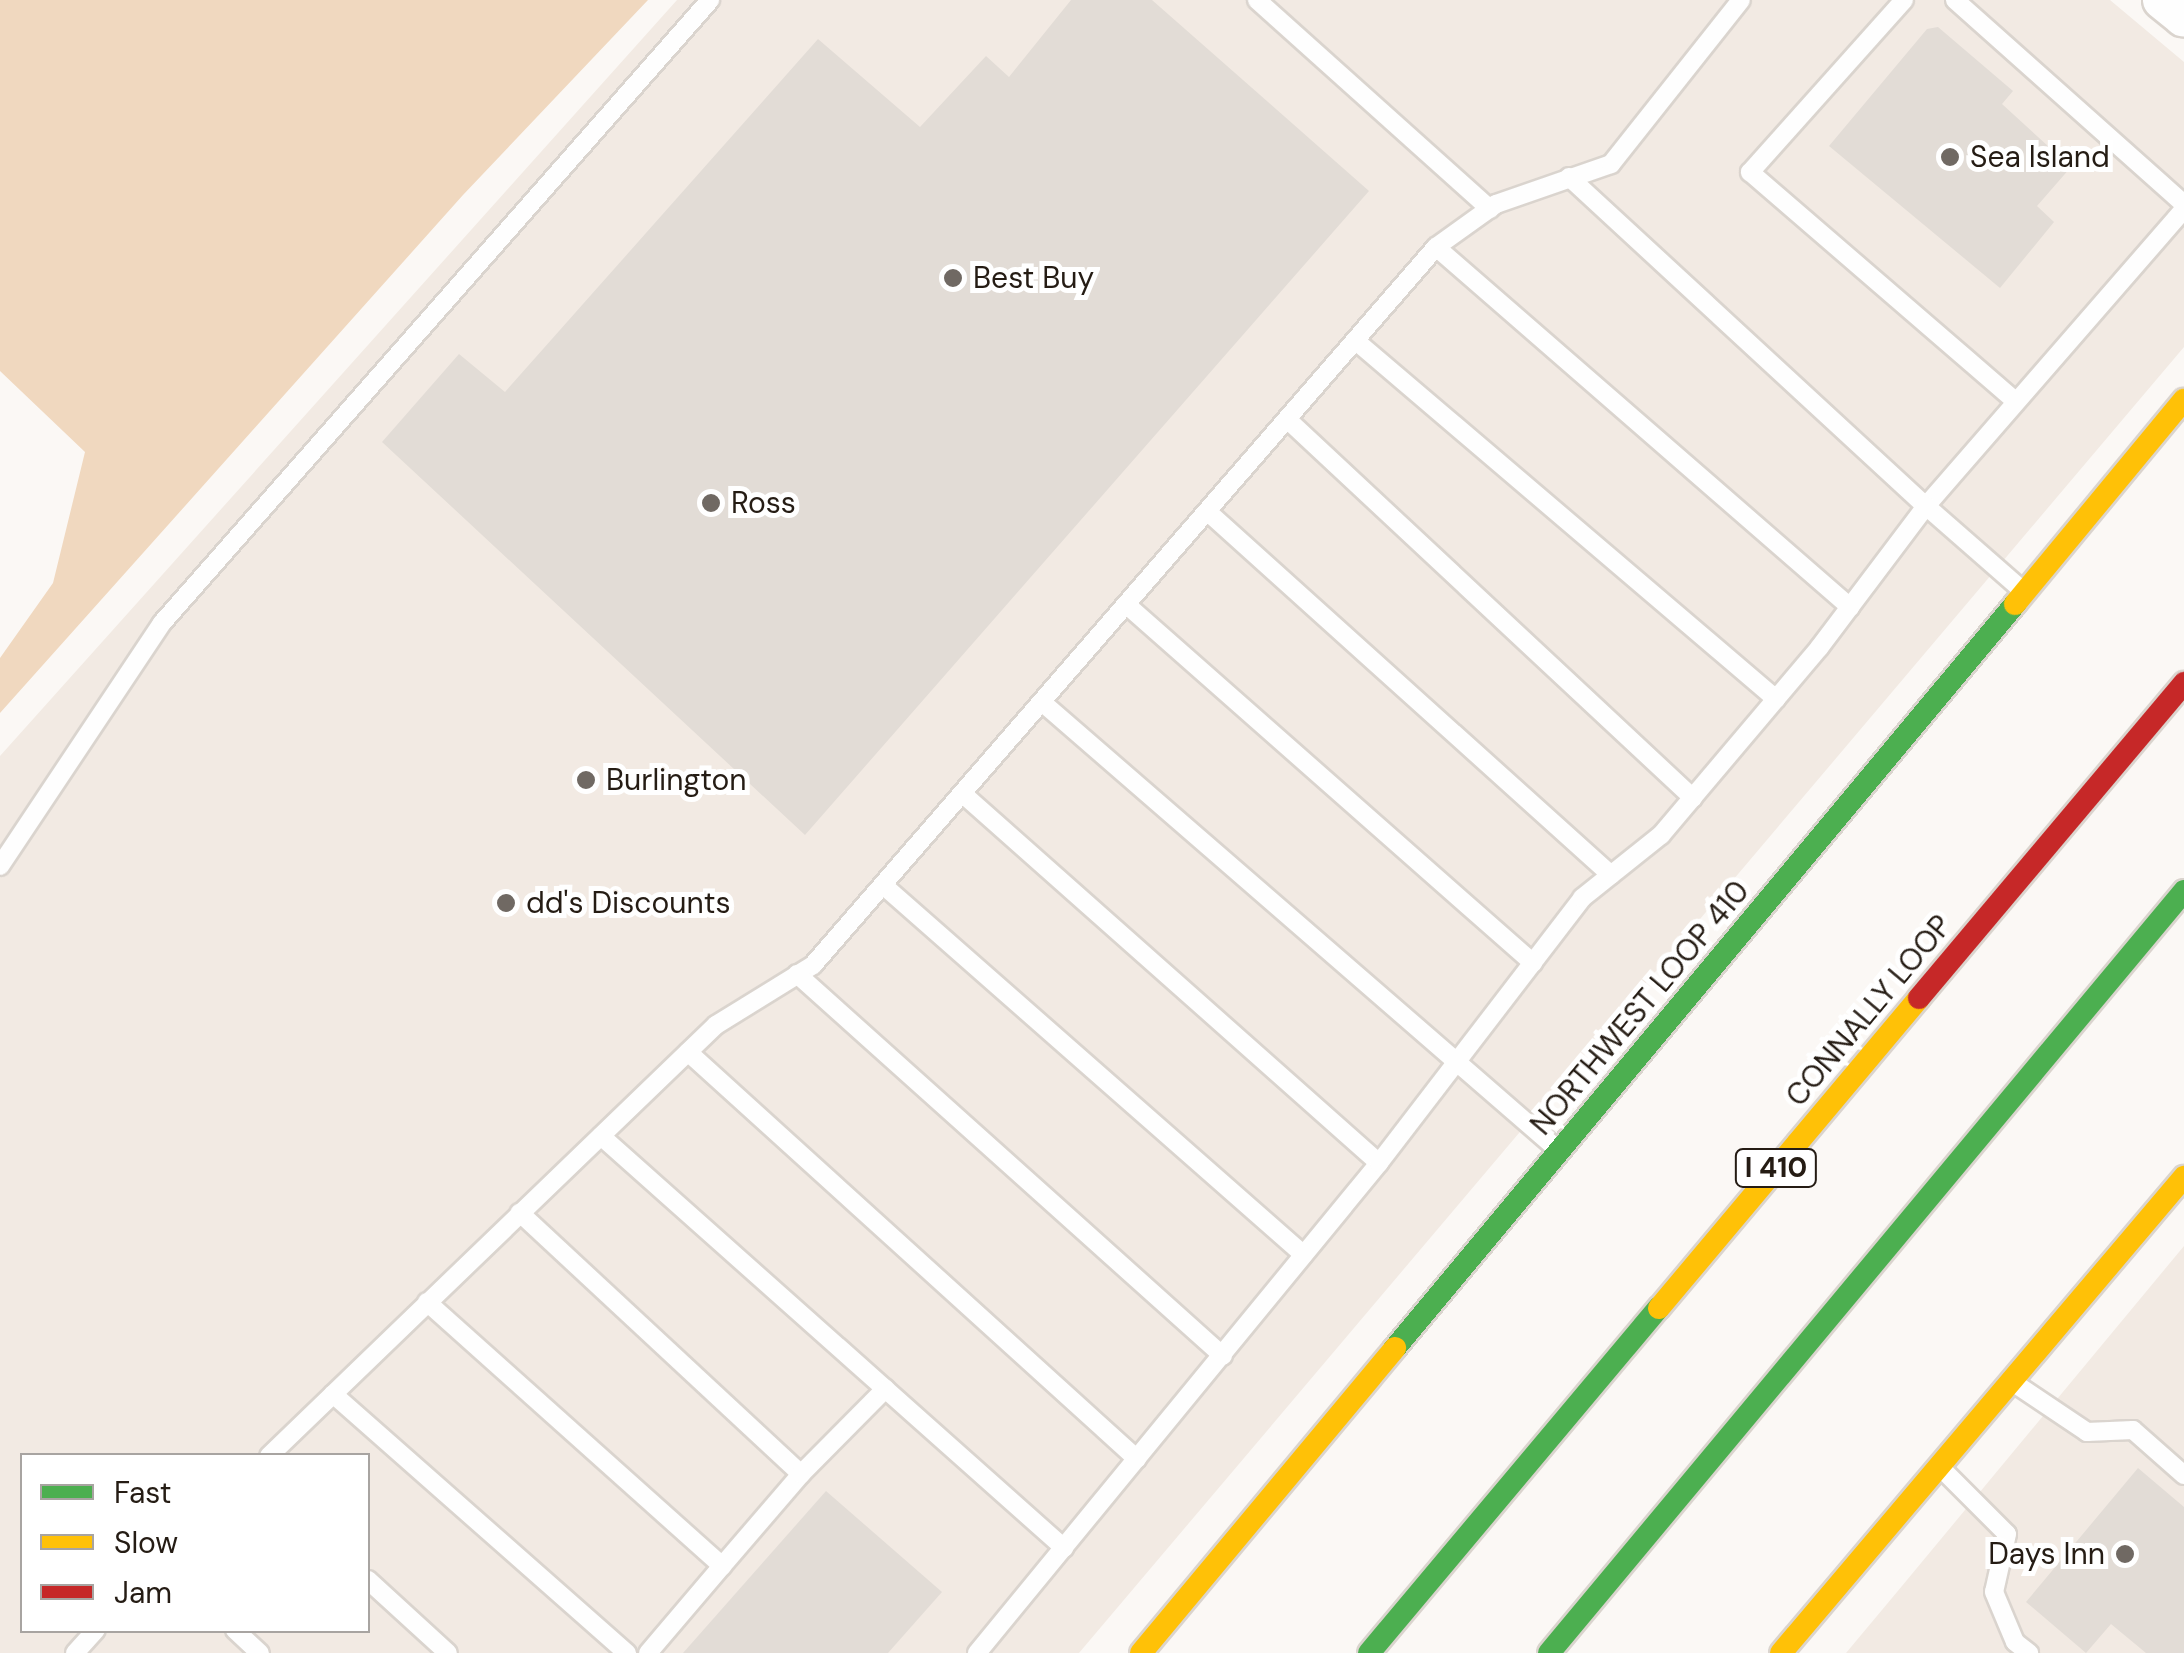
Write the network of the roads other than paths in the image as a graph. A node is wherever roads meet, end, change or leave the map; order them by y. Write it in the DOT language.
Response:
graph roads {
  1 [pos="710,0"];
  2 [pos="1257,0"];
  3 [pos="1740,0"];
  4 [pos="1904,0"];
  5 [pos="1955,0"];
  6 [pos="2162,0"];
  7 [pos="2184,18"];
  8 [pos="1569,177"];
  9 [pos="2184,206"];
  10 [pos="1490,209"];
  11 [pos="1436,247"];
  12 [pos="1356,341"];
  13 [pos="2013,399"];
  14 [pos="2184,400"];
  15 [pos="1288,420"];
  16 [pos="1926,506"];
  17 [pos="1209,513"];
  18 [pos="2024,592"];
  19 [pos="1128,606"];
  20 [pos="1850,607"];
  21 [pos="2184,683"];
  22 [pos="1776,699"];
  23 [pos="1042,702"];
  24 [pos="963,794"];
  25 [pos="1693,798"];
  26 [pos="0,866"];
  27 [pos="1611,875"];
  28 [pos="883,884"];
  29 [pos="2184,891"];
  30 [pos="1534,963"];
  31 [pos="798,974"];
  32 [pos="688,1052"];
  33 [pos="1458,1064"];
  34 [pos="601,1136"];
  35 [pos="1560,1152"];
  36 [pos="1378,1163"];
  37 [pos="2184,1176"];
  38 [pos="520,1213"];
  39 [pos="1304,1255"];
  40 [pos="427,1302"];
  41 [pos="1222,1356"];
  42 [pos="2010,1380"];
  43 [pos="884,1389"];
  44 [pos="333,1394"];
  45 [pos="273,1453"];
  46 [pos="1137,1459"];
  47 [pos="1938,1465"];
  48 [pos="801,1474"];
  49 [pos="2184,1475"];
  50 [pos="1064,1548"];
  51 [pos="722,1566"];
  52 [pos="370,1582"];
  53 [pos="93,1633"];
  54 [pos="238,1633"];
  55 [pos="77,1652"];
  56 [pos="260,1653"];
  57 [pos="448,1653"];
  58 [pos="627,1653"];
  59 [pos="648,1653"];
  60 [pos="977,1653"];
  61 [pos="1141,1653"];
  62 [pos="1369,1653"];
  63 [pos="1550,1653"];
  64 [pos="1780,1653"];
  65 [pos="2030,1653"];
  1 -- 26 [label="lane"];
  2 -- 10 [label="lane"];
  3 -- 8 [label="lane"];
  4 -- 13 [label="lane"];
  5 -- 9 [label="lane"];
  6 -- 7 [label="street"];
  8 -- 10 [label="lane"];
  8 -- 16 [label="lane"];
  9 -- 13 [label="lane"];
  10 -- 11 [label="lane"];
  11 -- 12 [label="lane"];
  11 -- 20 [label="lane"];
  12 -- 15 [label="lane"];
  12 -- 22 [label="lane"];
  13 -- 16 [label="lane"];
  14 -- 18 [label="main road, NORTHWEST LOOP 410"];
  15 -- 17 [label="lane"];
  15 -- 25 [label="lane"];
  16 -- 18 [label="lane"];
  16 -- 20 [label="lane"];
  17 -- 19 [label="lane"];
  17 -- 27 [label="lane"];
  18 -- 35 [label="main road, NORTHWEST LOOP 410"];
  19 -- 23 [label="lane"];
  19 -- 30 [label="lane"];
  20 -- 22 [label="lane"];
  21 -- 62 [label="main road, CONNALLY LOOP / I 410"];
  22 -- 25 [label="lane"];
  23 -- 24 [label="lane"];
  23 -- 33 [label="lane"];
  24 -- 28 [label="lane"];
  24 -- 36 [label="lane"];
  25 -- 27 [label="lane"];
  27 -- 30 [label="lane"];
  28 -- 31 [label="lane"];
  28 -- 39 [label="lane"];
  29 -- 63 [label="main road"];
  30 -- 33 [label="lane"];
  31 -- 32 [label="lane"];
  31 -- 41 [label="lane"];
  32 -- 34 [label="lane"];
  32 -- 46 [label="lane"];
  33 -- 35 [label="lane"];
  33 -- 36 [label="lane"];
  34 -- 38 [label="lane"];
  34 -- 43 [label="lane"];
  35 -- 61 [label="main road, NORTHWEST LOOP 410"];
  36 -- 39 [label="lane"];
  37 -- 42 [label="main road"];
  38 -- 40 [label="lane"];
  38 -- 48 [label="lane"];
  39 -- 41 [label="lane"];
  40 -- 44 [label="lane"];
  40 -- 51 [label="lane"];
  41 -- 46 [label="lane"];
  42 -- 47 [label="main road"];
  42 -- 49 [label="lane"];
  43 -- 48 [label="lane"];
  43 -- 50 [label="lane"];
  44 -- 45 [label="lane"];
  44 -- 58 [label="lane"];
  46 -- 50 [label="lane"];
  47 -- 64 [label="main road"];
  47 -- 65 [label="lane"];
  48 -- 51 [label="lane"];
  50 -- 60 [label="lane"];
  51 -- 59 [label="lane"];
  52 -- 57 [label="lane"];
  53 -- 55 [label="lane"];
  54 -- 56 [label="lane"];
}
